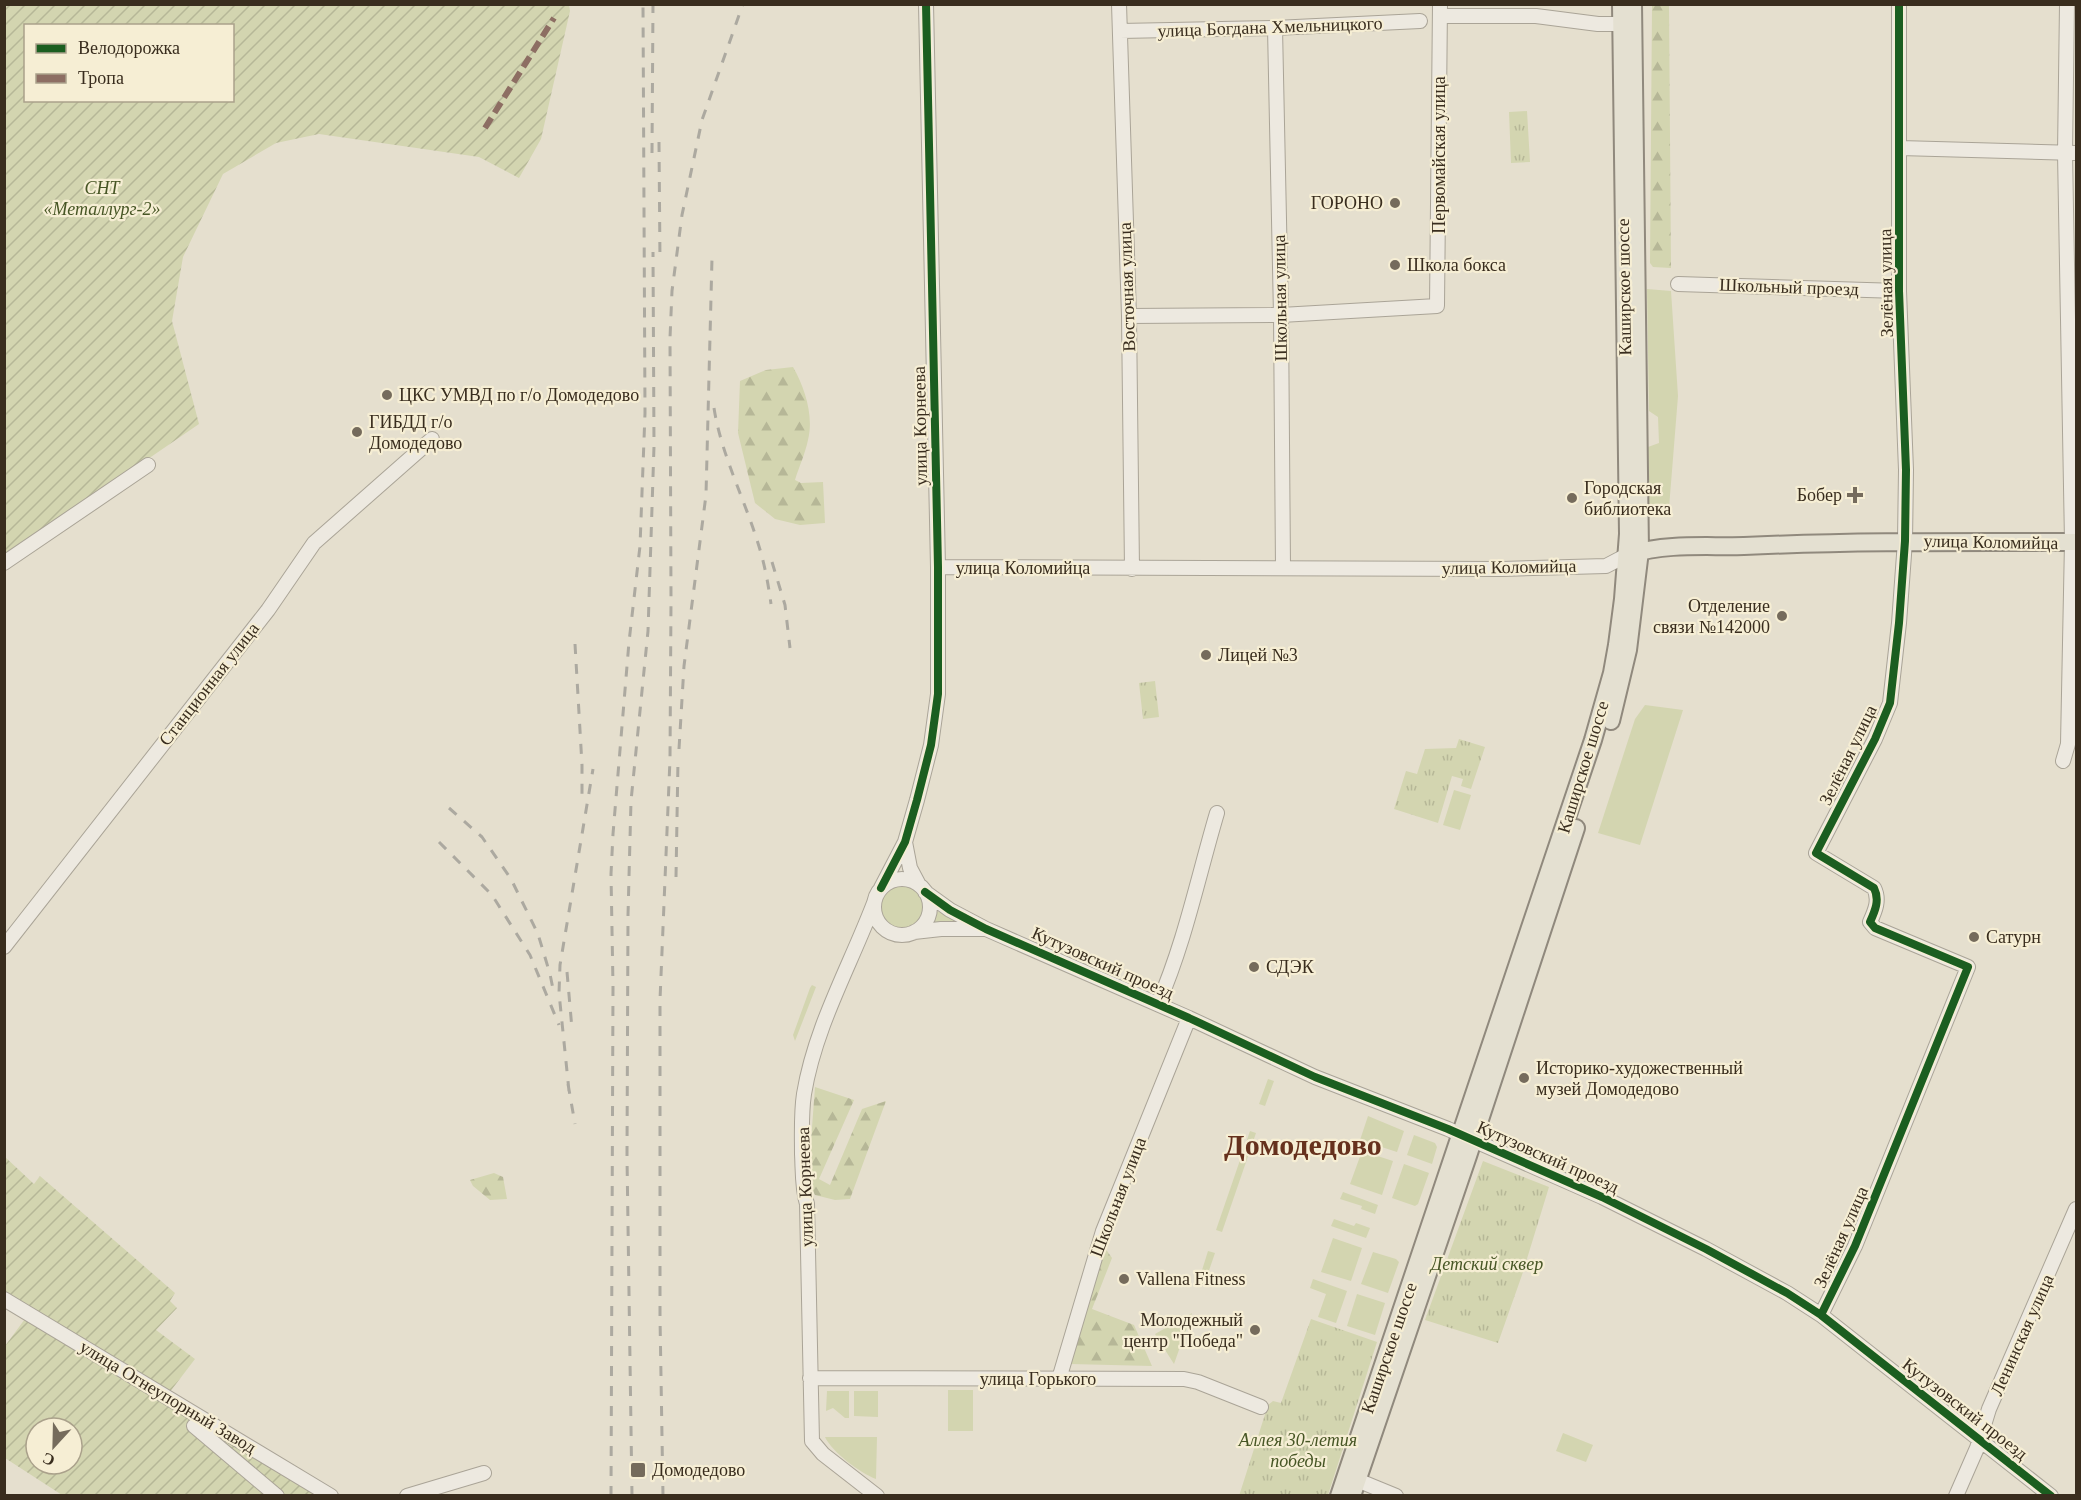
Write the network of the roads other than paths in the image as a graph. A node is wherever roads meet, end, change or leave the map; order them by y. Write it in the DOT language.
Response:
graph roads {
  1 [pos="926,4"];
  2 [pos="1119,4"];
  3 [pos="1621,4"];
  4 [pos="1633,4"];
  5 [pos="1899,4"];
  6 [pos="2067,4"];
  7 [pos="1440,10"];
  8 [pos="1420,21"];
  9 [pos="1621,24"];
  10 [pos="1275,28"];
  11 [pos="1120,31"];
  12 [pos="1900,148"];
  13 [pos="2071,153"];
  14 [pos="1678,284"];
  15 [pos="1899,291"];
  16 [pos="1281,315"];
  17 [pos="1129,316"];
  18 [pos="432,439"];
  19 [pos="148,465"];
  20 [pos="1905,541"];
  21 [pos="2074,542"];
  22 [pos="1634,553"];
  23 [pos="4,563"];
  24 [pos="938,567"];
  25 [pos="1283,568"];
  26 [pos="1132,569"];
  27 [pos="2063,761"];
  28 [pos="1217,813"];
  29 [pos="905,842"];
  30 [pos="881,888"];
  31 [pos="922,889"];
  32 [pos="874,903"];
  33 [pos="986,929"];
  34 [pos="914,932"];
  35 [pos="892,933"];
  36 [pos="859,942"];
  37 [pos="4,947"];
  38 [pos="1158,1004"];
  39 [pos="1189,1018"];
  40 [pos="1467,1137"];
  41 [pos="2076,1209"];
  42 [pos="4,1299"];
  43 [pos="1821,1315"];
  44 [pos="810,1378"];
  45 [pos="1059,1379"];
  46 [pos="1262,1407"];
  47 [pos="194,1426"];
  48 [pos="1980,1440"];
  49 [pos="484,1473"];
  50 [pos="1354,1488"];
  51 [pos="277,1496"];
  52 [pos="331,1496"];
  53 [pos="407,1496"];
  54 [pos="877,1496"];
  55 [pos="1339,1496"];
  56 [pos="1396,1496"];
  57 [pos="1956,1496"];
  58 [pos="2051,1496"];
  1 -- 24 [label="street, улица Корнеева"];
  2 -- 11 [label="street, Восточная улица"];
  3 -- 9 [label="main road, Каширское шоссе"];
  4 -- 22 [label="main road, Каширское шоссе"];
  5 -- 12 [label="street, Зелёная улица"];
  6 -- 13 [label="street"];
  7 -- 9 [label="street"];
  7 -- 16 [label="street, Первомайская улица"];
  8 -- 10 [label="street, улица Богдана Хмельницкого"];
  9 -- 22 [label="main road, Каширское шоссе"];
  10 -- 11 [label="street, улица Богдана Хмельницкого"];
  10 -- 16 [label="street, Школьная улица"];
  11 -- 17 [label="street, Восточная улица"];
  12 -- 13 [label="street"];
  12 -- 15 [label="street, Зелёная улица"];
  13 -- 21 [label="street"];
  14 -- 15 [label="street, Школьный проезд"];
  15 -- 20 [label="street, Зелёная улица"];
  16 -- 17 [label="street"];
  16 -- 25 [label="street, Школьная улица"];
  17 -- 26 [label="street, Восточная улица"];
  18 -- 37 [label="street, Станционная улица"];
  19 -- 23 [label="street"];
  20 -- 21 [label="main road, улица Коломийца"];
  20 -- 22 [label="main road, улица Коломийца"];
  20 -- 43 [label="street, Зелёная улица"];
  21 -- 27 [label="street"];
  22 -- 25 [label="street, улица Коломийца"];
  22 -- 40 [label="main road, Каширское шоссе"];
  24 -- 26 [label="street, улица Коломийца"];
  24 -- 29 [label="street, улица Корнеева"];
  25 -- 26 [label="street, улица Коломийца"];
  28 -- 38 [label="street"];
  29 -- 30 [label="street, улица Корнеева"];
  29 -- 31 [label="street"];
  30 -- 31 [label="street"];
  30 -- 32 [label="street"];
  31 -- 33 [label="street, Кутузовский проезд"];
  31 -- 34 [label="street"];
  32 -- 35 [label="street"];
  32 -- 36 [label="street, улица Корнеева"];
  33 -- 34 [label="street"];
  33 -- 38 [label="street, Кутузовский проезд"];
  34 -- 35 [label="street"];
  35 -- 36 [label="street"];
  36 -- 44 [label="street, улица Корнеева"];
  38 -- 39 [label="street, Кутузовский проезд"];
  39 -- 40 [label="street, Кутузовский проезд"];
  39 -- 45 [label="street, Школьная улица"];
  40 -- 43 [label="street, Кутузовский проезд"];
  40 -- 50 [label="main road, Каширское шоссе"];
  40 -- 55 [label="main road, Каширское шоссе"];
  41 -- 48 [label="street, Ленинская улица"];
  42 -- 52 [label="street, улица Огнеупорный Завод"];
  43 -- 48 [label="street, Кутузовский проезд"];
  44 -- 45 [label="street, улица Горького"];
  44 -- 54 [label="street, улица Корнеева"];
  45 -- 46 [label="street, улица Горького"];
  47 -- 51 [label="street"];
  48 -- 57 [label="street, Ленинская улица"];
  48 -- 58 [label="street, Кутузовский проезд"];
  49 -- 53 [label="street"];
  50 -- 56 [label="street"];
}
